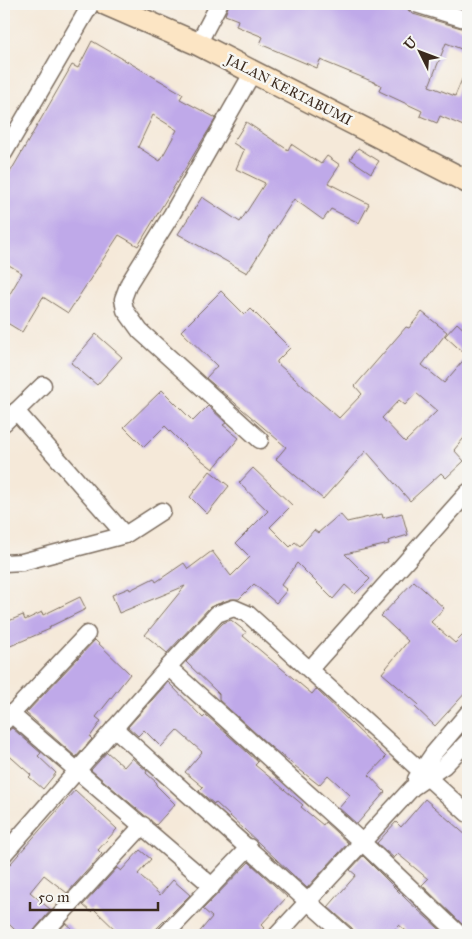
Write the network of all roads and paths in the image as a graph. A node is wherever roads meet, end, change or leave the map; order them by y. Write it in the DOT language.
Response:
graph roads {
  1 [pos="91,4"];
  2 [pos="106,4"];
  3 [pos="219,4"];
  4 [pos="416,4"];
  5 [pos="468,20"];
  6 [pos="198,44"];
  7 [pos="253,72"];
  8 [pos="4,153"];
  9 [pos="468,182"];
  10 [pos="42,386"];
  11 [pos="16,411"];
  12 [pos="4,422"];
  13 [pos="260,440"];
  14 [pos="468,492"];
  15 [pos="162,511"];
  16 [pos="125,535"];
  17 [pos="4,563"];
  18 [pos="88,634"];
  19 [pos="168,666"];
  20 [pos="310,669"];
  21 [pos="468,713"];
  22 [pos="7,718"];
  23 [pos="114,728"];
  24 [pos="468,741"];
  25 [pos="78,769"];
  26 [pos="424,774"];
  27 [pos="468,814"];
  28 [pos="143,825"];
  29 [pos="363,843"];
  30 [pos="249,848"];
  31 [pos="4,854"];
  32 [pos="212,886"];
  33 [pos="309,902"];
  34 [pos="42,935"];
  35 [pos="165,935"];
  36 [pos="278,935"];
  37 [pos="345,935"];
  38 [pos="460,935"];
  1 -- 8 [label="street"];
  2 -- 6 [label="main road, JALAN KERTABUMI"];
  3 -- 6 [label="street"];
  4 -- 5 [label="street"];
  6 -- 7 [label="main road, JALAN KERTABUMI"];
  7 -- 9 [label="main road, JALAN KERTABUMI"];
  7 -- 13 [label="street"];
  10 -- 11 [label="street"];
  11 -- 12 [label="street"];
  11 -- 16 [label="street"];
  14 -- 20 [label="street"];
  15 -- 16 [label="street"];
  16 -- 17 [label="street"];
  18 -- 22 [label="street"];
  19 -- 20 [label="street"];
  19 -- 23 [label="street"];
  19 -- 29 [label="street"];
  20 -- 26 [label="street"];
  21 -- 26 [label="street"];
  22 -- 25 [label="street"];
  23 -- 25 [label="street"];
  23 -- 30 [label="street"];
  24 -- 26 [label="street"];
  25 -- 28 [label="street"];
  25 -- 31 [label="street"];
  26 -- 27 [label="street"];
  26 -- 29 [label="street"];
  28 -- 32 [label="street"];
  28 -- 34 [label="street"];
  29 -- 33 [label="street"];
  29 -- 38 [label="street"];
  30 -- 32 [label="street"];
  30 -- 33 [label="street"];
  32 -- 35 [label="street"];
  33 -- 36 [label="street"];
  33 -- 37 [label="street"];
}
